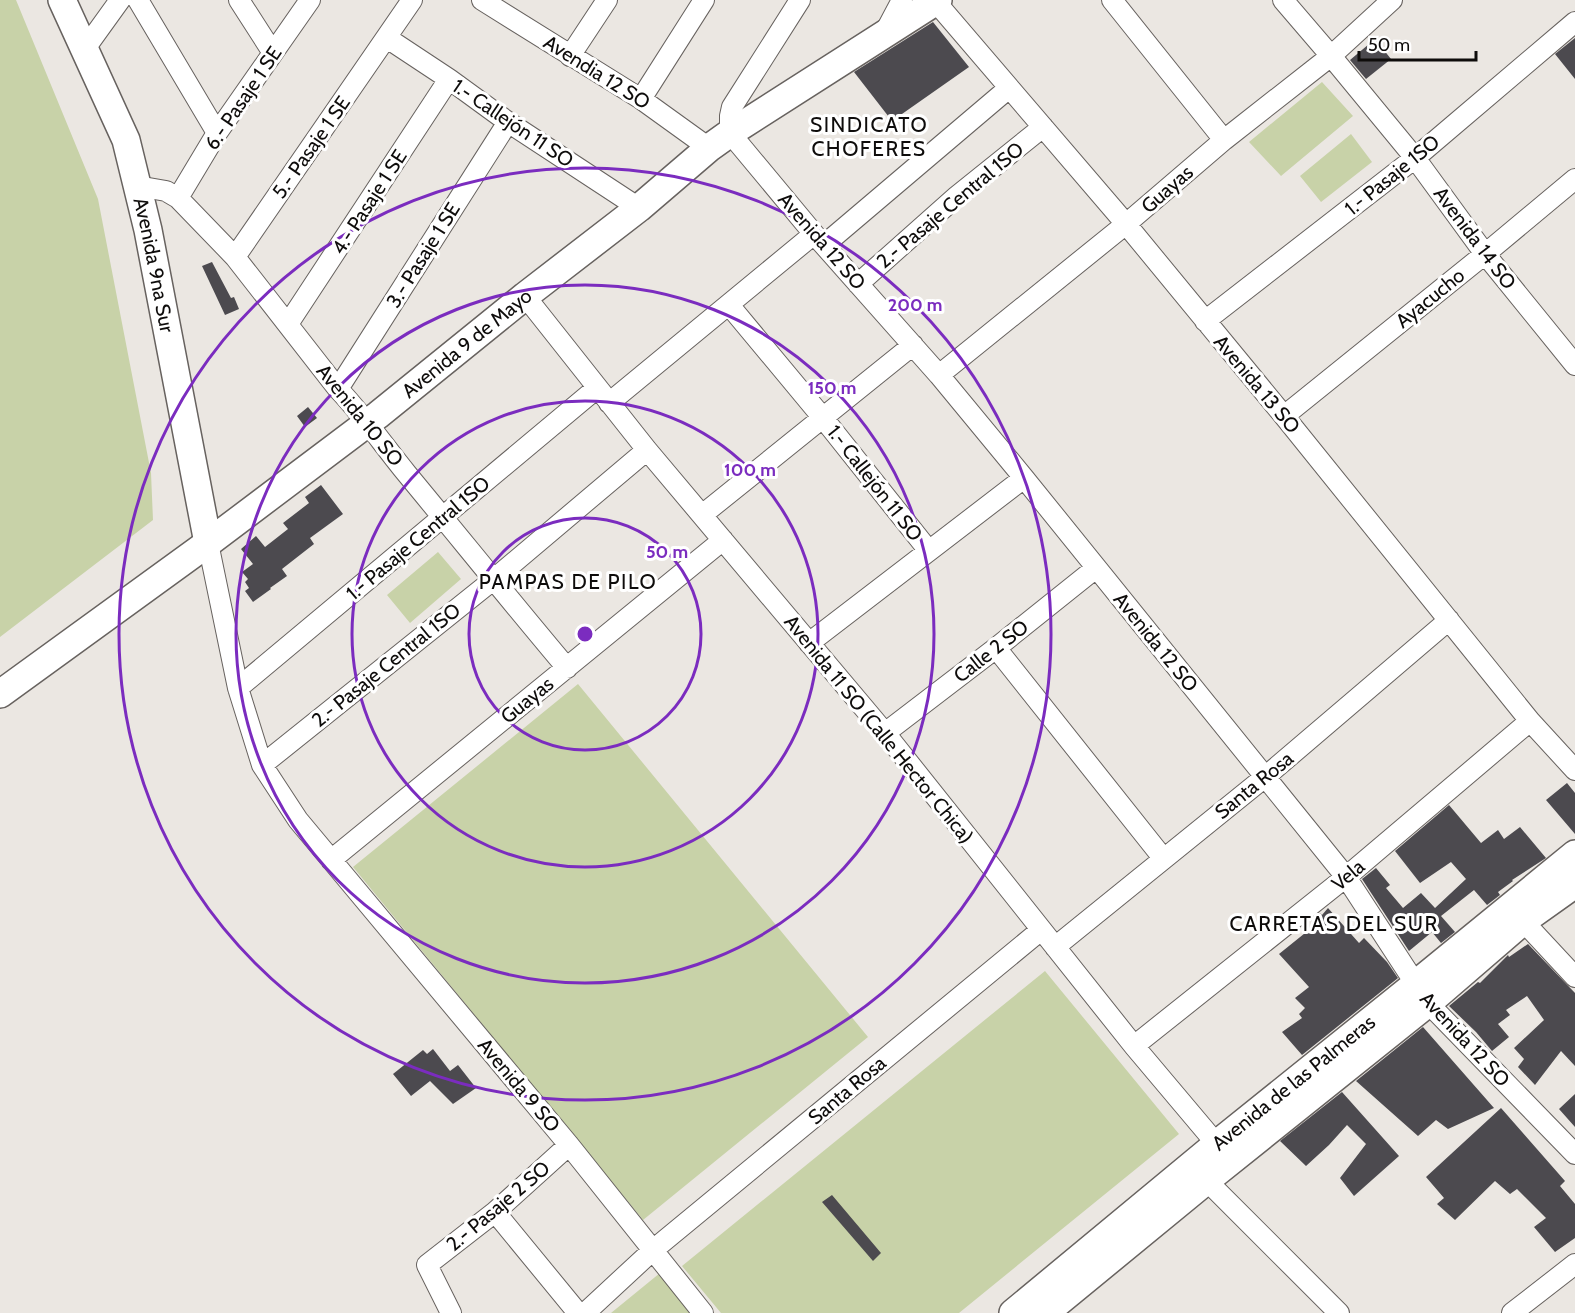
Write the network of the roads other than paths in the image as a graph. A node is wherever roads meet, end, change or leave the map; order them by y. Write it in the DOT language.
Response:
graph roads {
  1 [pos="62,0"];
  2 [pos="120,0"];
  3 [pos="138,0"];
  4 [pos="239,0"];
  5 [pos="310,0"];
  6 [pos="412,0"];
  7 [pos="482,0"];
  8 [pos="607,0"];
  9 [pos="704,0"];
  10 [pos="800,0"];
  11 [pos="902,0"];
  12 [pos="1112,0"];
  13 [pos="1283,0"];
  14 [pos="1392,0"];
  15 [pos="936,1"];
  16 [pos="1575,22"];
  17 [pos="884,34"];
  18 [pos="387,38"];
  19 [pos="84,50"];
  20 [pos="273,53"];
  21 [pos="570,56"];
  22 [pos="1331,56"];
  23 [pos="449,79"];
  24 [pos="1010,88"];
  25 [pos="641,99"];
  26 [pos="508,122"];
  27 [pos="1043,127"];
  28 [pos="217,133"];
  29 [pos="719,140"];
  30 [pos="1224,140"];
  31 [pos="1415,158"];
  32 [pos="1575,179"];
  33 [pos="137,186"];
  34 [pos="178,198"];
  35 [pos="639,208"];
  36 [pos="1126,224"];
  37 [pos="819,240"];
  38 [pos="1485,254"];
  39 [pos="235,257"];
  40 [pos="858,284"];
  41 [pos="525,296"];
  42 [pos="729,305"];
  43 [pos="1205,321"];
  44 [pos="288,324"];
  45 [pos="913,345"];
  46 [pos="1575,365"];
  47 [pos="939,375"];
  48 [pos="338,389"];
  49 [pos="603,395"];
  50 [pos="1284,416"];
  51 [pos="823,418"];
  52 [pos="368,423"];
  53 [pos="647,450"];
  54 [pos="1024,478"];
  55 [pos="702,515"];
  56 [pos="443,517"];
  57 [pos="723,540"];
  58 [pos="208,543"];
  59 [pos="929,551"];
  60 [pos="1096,568"];
  61 [pos="493,580"];
  62 [pos="1449,620"];
  63 [pos="809,643"];
  64 [pos="996,648"];
  65 [pos="567,668"];
  66 [pos="238,688"];
  67 [pos="0,694"];
  68 [pos="1530,721"];
  69 [pos="885,733"];
  70 [pos="262,765"];
  71 [pos="1575,770"];
  72 [pos="1264,777"];
  73 [pos="1575,854"];
  74 [pos="1163,858"];
  75 [pos="331,860"];
  76 [pos="1346,877"];
  77 [pos="1575,884"];
  78 [pos="1524,921"];
  79 [pos="1041,930"];
  80 [pos="1055,947"];
  81 [pos="1575,977"];
  82 [pos="1422,994"];
  83 [pos="1134,1046"];
  84 [pos="569,1145"];
  85 [pos="1224,1153"];
  86 [pos="1575,1154"];
  87 [pos="1199,1173"];
  88 [pos="495,1212"];
  89 [pos="653,1250"];
  90 [pos="1575,1264"];
  91 [pos="1045,1307"];
  92 [pos="451,1313"];
  93 [pos="578,1313"];
  94 [pos="585,1313"];
  95 [pos="703,1313"];
  96 [pos="1013,1313"];
  97 [pos="1339,1313"];
  98 [pos="1512,1313"];
  1 -- 19 [label="street, Avenida 9na Sur"];
  2 -- 19 [label="street"];
  3 -- 28 [label="street"];
  4 -- 20 [label="street"];
  5 -- 20 [label="street, 6.- Pasaje 1 SE"];
  6 -- 18 [label="street, 5.- Pasaje 1 SE"];
  7 -- 21 [label="street, Avendia 12 SO"];
  8 -- 21 [label="street"];
  9 -- 25 [label="street"];
  10 -- 29 [label="street"];
  11 -- 17 [label="street"];
  12 -- 30 [label="street"];
  13 -- 22 [label="street, Avenida 14 SO"];
  14 -- 22 [label="street, Guayas"];
  15 -- 17 [label="street, Avenida 9 de Mayo"];
  15 -- 24 [label="street, Avenida 13 SO"];
  16 -- 31 [label="street, 1.- Pasaje 1SO"];
  17 -- 29 [label="street, Avenida 9 de Mayo"];
  18 -- 23 [label="street, 1.- Callejón 11 SO"];
  18 -- 39 [label="street, 5.- Pasaje 1 SE"];
  19 -- 33 [label="street, Avenida 9na Sur"];
  20 -- 28 [label="street, 6.- Pasaje 1 SE"];
  21 -- 25 [label="street, Avendia 12 SO"];
  22 -- 30 [label="street, Guayas"];
  22 -- 31 [label="street, Avenida 14 SO"];
  23 -- 26 [label="street, 1.- Callejón 11 SO"];
  23 -- 44 [label="street, 4.- Pasaje 1 SE"];
  24 -- 27 [label="street, Avenida 13 SO"];
  24 -- 37 [label="street, 1.- Pasaje Central 1SO"];
  25 -- 29 [label="street, Avendia 12 SO"];
  26 -- 35 [label="street, 1.- Callejón 11 SO"];
  26 -- 48 [label="street, 3.- Pasaje 1 SE"];
  27 -- 36 [label="street, Avenida 13 SO"];
  27 -- 40 [label="street, 2.- Pasaje Central 1SO"];
  28 -- 34 [label="street, 6.- Pasaje 1 SE"];
  29 -- 35 [label="street, Avenida 9 de Mayo"];
  29 -- 37 [label="street, Avenida 12 SO"];
  30 -- 36 [label="street, Guayas"];
  31 -- 38 [label="street, Avenida 14 SO"];
  31 -- 43 [label="street, 1.- Pasaje 1SO"];
  32 -- 38 [label="street, Ayacucho"];
  33 -- 34 [label="street, Avenida 10 SO"];
  33 -- 58 [label="street, Avenida 9na Sur"];
  34 -- 39 [label="street, Avenida 10 SO"];
  35 -- 41 [label="street, Avenida 9 de Mayo"];
  36 -- 43 [label="street, Avenida 13 SO"];
  36 -- 47 [label="street, Guayas"];
  37 -- 40 [label="street, Avenida 12 SO"];
  37 -- 42 [label="street, 1.- Pasaje Central 1SO"];
  38 -- 46 [label="street, Avenida 14 SO"];
  38 -- 50 [label="street, Ayacucho"];
  39 -- 44 [label="street, Avenida 10 SO"];
  40 -- 45 [label="street, Avenida 12 SO"];
  41 -- 49 [label="street, Avenida 11 SO (Calle Hector Chica)"];
  41 -- 52 [label="street, Avenida 9 de Mayo"];
  42 -- 49 [label="street, 1.- Pasaje Central 1SO"];
  42 -- 51 [label="street, 1.- Callejón 11 SO"];
  43 -- 50 [label="street, Avenida 13 SO"];
  44 -- 48 [label="street, Avenida 10 SO"];
  45 -- 47 [label="street, Avenida 12 SO"];
  45 -- 51 [label="street"];
  47 -- 54 [label="street, Avenida 12 SO"];
  48 -- 52 [label="street, Avenida 10 SO"];
  49 -- 53 [label="street, Avenida 11 SO (Calle Hector Chica)"];
  49 -- 56 [label="street, 1.- Pasaje Central 1SO"];
  50 -- 62 [label="street, Avenida 13 SO"];
  51 -- 55 [label="street"];
  51 -- 59 [label="street, 1.- Callejón 11 SO"];
  52 -- 56 [label="street, Avenida 10 SO"];
  52 -- 58 [label="street, Avenida 9 de Mayo"];
  53 -- 55 [label="street, Avenida 11 SO (Calle Hector Chica)"];
  53 -- 61 [label="street, 2.- Pasaje Central 1SO"];
  54 -- 59 [label="street"];
  54 -- 60 [label="street, Avenida 12 SO"];
  55 -- 57 [label="street, Avenida 11 SO (Calle Hector Chica)"];
  56 -- 61 [label="street, Avenida 10 SO"];
  56 -- 66 [label="street, 1.- Pasaje Central 1SO"];
  57 -- 63 [label="street, Avenida 11 SO (Calle Hector Chica)"];
  57 -- 65 [label="street, Guayas"];
  58 -- 66 [label="street, Avenida 9 SO"];
  58 -- 67 [label="street, Avenida 9 de Mayo"];
  59 -- 63 [label="street"];
  60 -- 64 [label="street, Calle 2 SO"];
  60 -- 72 [label="street, Avenida 12 SO"];
  61 -- 65 [label="street, Avenida 10 SO"];
  61 -- 70 [label="street, 2.- Pasaje Central 1SO"];
  62 -- 68 [label="street, Avenida 13 SO"];
  62 -- 72 [label="street, Santa Rosa"];
  63 -- 69 [label="street, Avenida 11 SO (Calle Hector Chica)"];
  64 -- 69 [label="street, Calle 2 SO"];
  64 -- 74 [label="street"];
  65 -- 75 [label="street, Guayas"];
  66 -- 70 [label="street, Avenida 9 SO"];
  68 -- 71 [label="street, Avenida 13 SO"];
  68 -- 76 [label="street, Vela"];
  69 -- 79 [label="street, Avenida 11 SO (Calle Hector Chica)"];
  70 -- 75 [label="street, Avenida 9 SO"];
  72 -- 74 [label="street, Santa Rosa"];
  72 -- 76 [label="street, Avenida 12 SO"];
  73 -- 82 [label="street, Avenida de las Palmeras"];
  74 -- 80 [label="street, Santa Rosa"];
  75 -- 84 [label="street, Avenida 9 SO"];
  76 -- 82 [label="street, Avenida 12 SO"];
  76 -- 83 [label="street, Vela"];
  77 -- 78 [label="street, Avenida de las Palmeras"];
  78 -- 81 [label="street"];
  78 -- 82 [label="street, Avenida de las Palmeras"];
  79 -- 80 [label="street, Avenida 11 SO (Calle Hector Chica)"];
  79 -- 89 [label="street, Santa Rosa"];
  80 -- 83 [label="street, Avenida 11 SO (Calle Hector Chica)"];
  82 -- 85 [label="street, Avenida de las Palmeras"];
  82 -- 86 [label="street, Avenida 12 SO"];
  83 -- 85 [label="street, Avenida 11 SO (Calle Hector Chica)"];
  84 -- 88 [label="street, 2.- Pasaje 2 SO"];
  84 -- 89 [label="street, Avenida 9 SO"];
  85 -- 87 [label="street, Avenida de las Palmeras"];
  87 -- 91 [label="street, Avenida de las Palmeras"];
  87 -- 97 [label="street"];
  88 -- 92 [label="street, 2.- Pasaje 2 SO"];
  88 -- 93 [label="street"];
  89 -- 94 [label="street, Santa Rosa"];
  89 -- 95 [label="street, Avenida 9 SO"];
  90 -- 98 [label="street"];
  91 -- 96 [label="street, Avenida de las Palmeras"];
}
